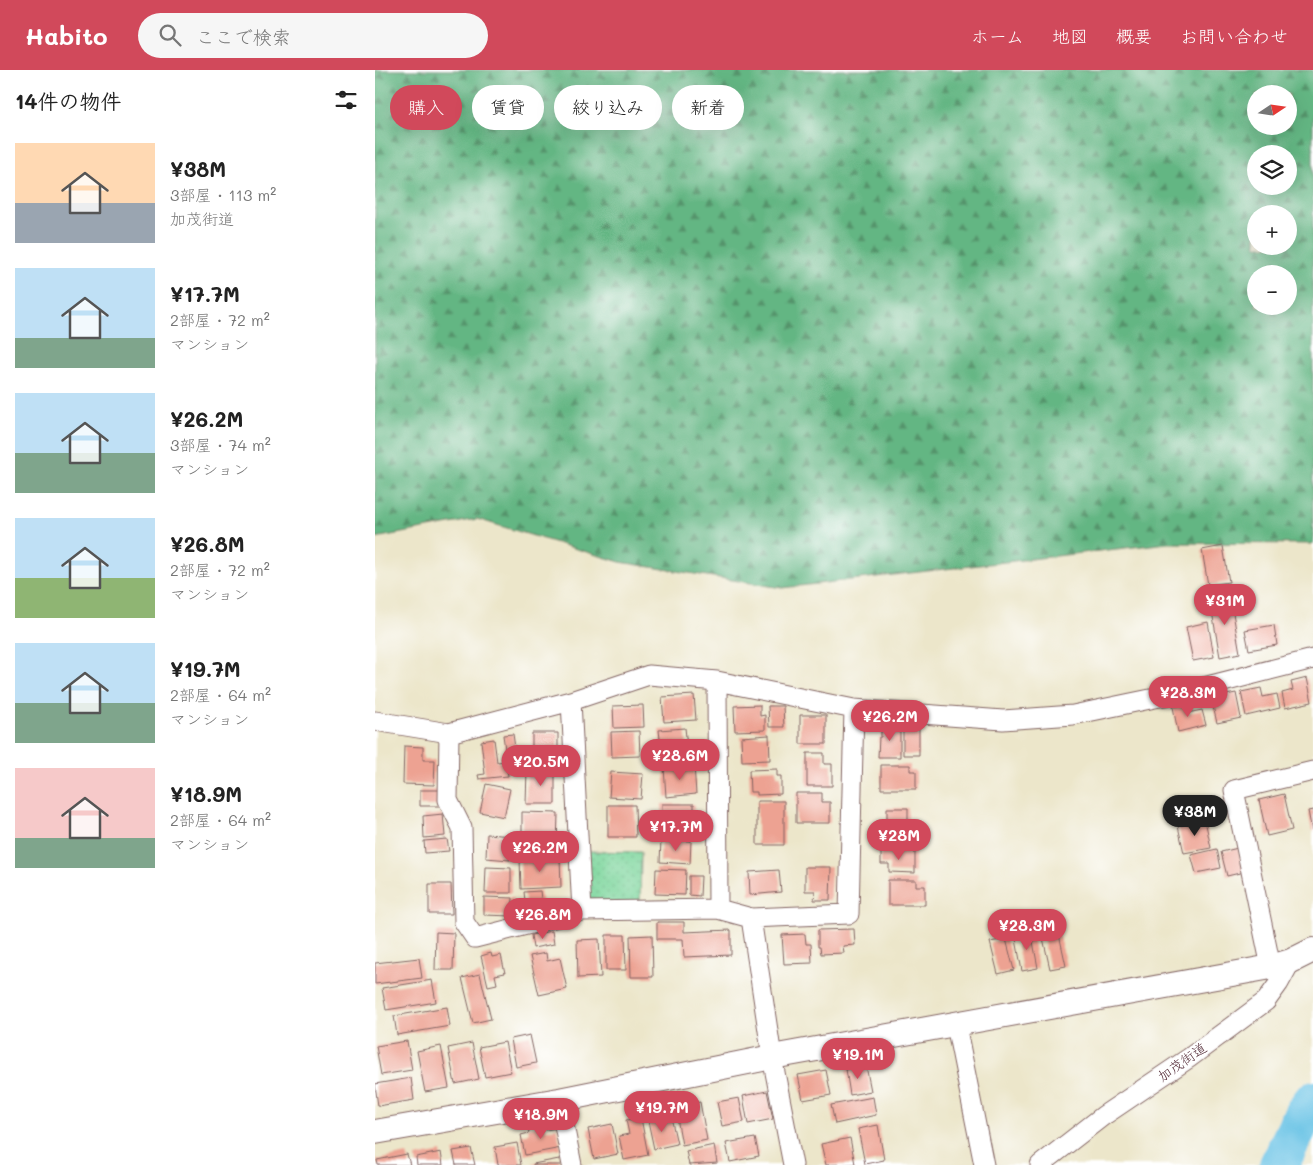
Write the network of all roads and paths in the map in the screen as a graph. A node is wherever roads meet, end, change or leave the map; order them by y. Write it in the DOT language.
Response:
graph roads {
  1 [pos="1313,659"];
  2 [pos="717,680"];
  3 [pos="571,701"];
  4 [pos="854,709"];
  5 [pos="375,721"];
  6 [pos="449,732"];
  7 [pos="1313,771"];
  8 [pos="718,909"];
  9 [pos="582,911"];
  10 [pos="751,918"];
  11 [pos="1313,950"];
  12 [pos="1281,964"];
  13 [pos="956,1024"];
  14 [pos="772,1057"];
  15 [pos="559,1100"];
  16 [pos="375,1132"];
  17 [pos="572,1165"];
  18 [pos="793,1165"];
  19 [pos="984,1165"];
  20 [pos="1040,1165"];
  1 -- 4 [label="street"];
  2 -- 3 [label="street"];
  2 -- 4 [label="street"];
  2 -- 8 [label="street"];
  3 -- 6 [label="street"];
  3 -- 9 [label="street"];
  4 -- 10 [label="street"];
  5 -- 6 [label="street"];
  6 -- 9 [label="street"];
  7 -- 12 [label="street"];
  8 -- 9 [label="street"];
  8 -- 10 [label="street"];
  10 -- 14 [label="street"];
  11 -- 12 [label="street"];
  12 -- 13 [label="street"];
  12 -- 20 [label="street, 加茂街道"];
  13 -- 14 [label="street"];
  13 -- 19 [label="street"];
  14 -- 15 [label="street"];
  14 -- 18 [label="street"];
  15 -- 16 [label="street"];
  15 -- 17 [label="street"];
}
